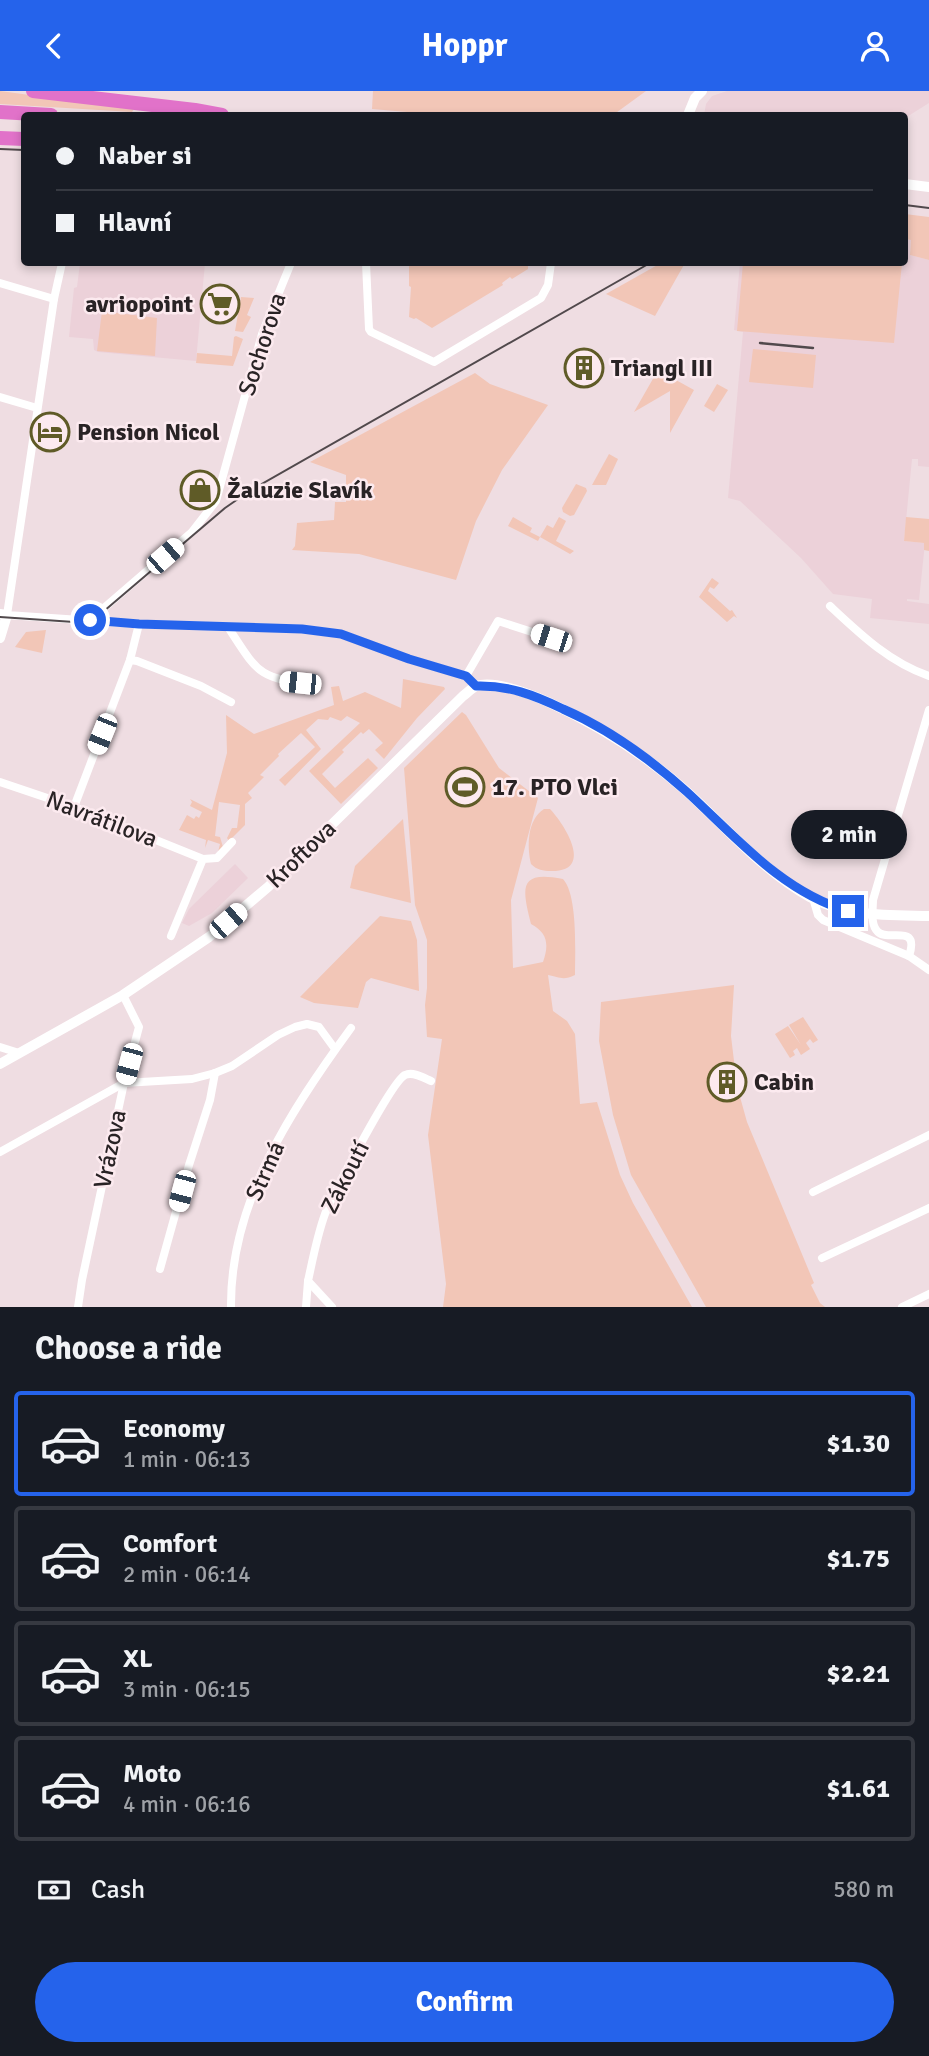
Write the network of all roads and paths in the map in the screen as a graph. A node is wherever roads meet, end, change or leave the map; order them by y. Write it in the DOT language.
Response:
graph roads {
  1 [pos="33,91"];
  2 [pos="702,91"];
  3 [pos="0,112"];
  4 [pos="204,112"];
  5 [pos="689,112"];
  6 [pos="21,113"];
  7 [pos="0,138"];
  8 [pos="21,139"];
  9 [pos="908,184"];
  10 [pos="929,187"];
  11 [pos="61,266"];
  12 [pos="290,266"];
  13 [pos="366,266"];
  14 [pos="551,266"];
  15 [pos="0,283"];
  16 [pos="54,299"];
  17 [pos="0,397"];
  18 [pos="37,408"];
  19 [pos="830,606"];
  20 [pos="3,615"];
  21 [pos="90,620"];
  22 [pos="139,624"];
  23 [pos="228,627"];
  24 [pos="0,638"];
  25 [pos="560,641"];
  26 [pos="130,660"];
  27 [pos="466,676"];
  28 [pos="929,676"];
  29 [pos="315,684"];
  30 [pos="476,686"];
  31 [pos="231,702"];
  32 [pos="929,710"];
  33 [pos="0,782"];
  34 [pos="74,807"];
  35 [pos="232,842"];
  36 [pos="203,859"];
  37 [pos="813,898"];
  38 [pos="872,915"];
  39 [pos="929,916"];
  40 [pos="171,936"];
  41 [pos="909,956"];
  42 [pos="929,970"];
  43 [pos="123,995"];
  44 [pos="351,1028"];
  45 [pos="0,1047"];
  46 [pos="335,1049"];
  47 [pos="19,1053"];
  48 [pos="0,1064"];
  49 [pos="215,1073"];
  50 [pos="431,1081"];
  51 [pos="124,1083"];
  52 [pos="929,1135"];
  53 [pos="0,1152"];
  54 [pos="813,1192"];
  55 [pos="929,1208"];
  56 [pos="822,1258"];
  57 [pos="160,1269"];
  58 [pos="308,1281"];
  59 [pos="929,1294"];
  60 [pos="78,1307"];
  61 [pos="231,1307"];
  62 [pos="306,1307"];
  63 [pos="332,1307"];
  64 [pos="902,1307"];
  1 -- 4 [label="highway"];
  2 -- 5 [label="street"];
  3 -- 6 [label="highway"];
  7 -- 8 [label="highway"];
  9 -- 10 [label="street"];
  11 -- 16 [label="street"];
  12 -- 21 [label="street, Sochorova"];
  13 -- 14 [label="street"];
  15 -- 16 [label="street"];
  16 -- 18 [label="street"];
  17 -- 18 [label="street"];
  18 -- 20 [label="street"];
  19 -- 28 [label="street"];
  20 -- 21 [label="street"];
  20 -- 24 [label="street"];
  21 -- 22 [label="street"];
  22 -- 23 [label="street"];
  22 -- 26 [label="street"];
  23 -- 27 [label="street"];
  23 -- 29 [label="street"];
  25 -- 27 [label="street"];
  26 -- 31 [label="street"];
  26 -- 34 [label="street"];
  27 -- 30 [label="street"];
  30 -- 37 [label="street"];
  30 -- 43 [label="street, Kroftova"];
  32 -- 38 [label="street"];
  33 -- 34 [label="street, Navrátilova"];
  34 -- 36 [label="street, Navrátilova"];
  35 -- 36 [label="street"];
  36 -- 40 [label="street"];
  37 -- 38 [label="street"];
  37 -- 41 [label="street"];
  38 -- 39 [label="street"];
  38 -- 41 [label="street"];
  41 -- 42 [label="street"];
  43 -- 47 [label="street, Kroftova"];
  43 -- 51 [label="street, Vrázova"];
  44 -- 46 [label="street, Strmá"];
  45 -- 47 [label="street"];
  46 -- 49 [label="street"];
  46 -- 61 [label="street, Strmá"];
  47 -- 48 [label="street, Kroftova"];
  49 -- 51 [label="street"];
  49 -- 57 [label="street"];
  50 -- 58 [label="street, Zákoutí"];
  51 -- 53 [label="street"];
  51 -- 60 [label="street, Vrázova"];
  52 -- 54 [label="street"];
  55 -- 56 [label="street"];
  58 -- 62 [label="street"];
  58 -- 63 [label="street"];
  59 -- 64 [label="street"];
}
